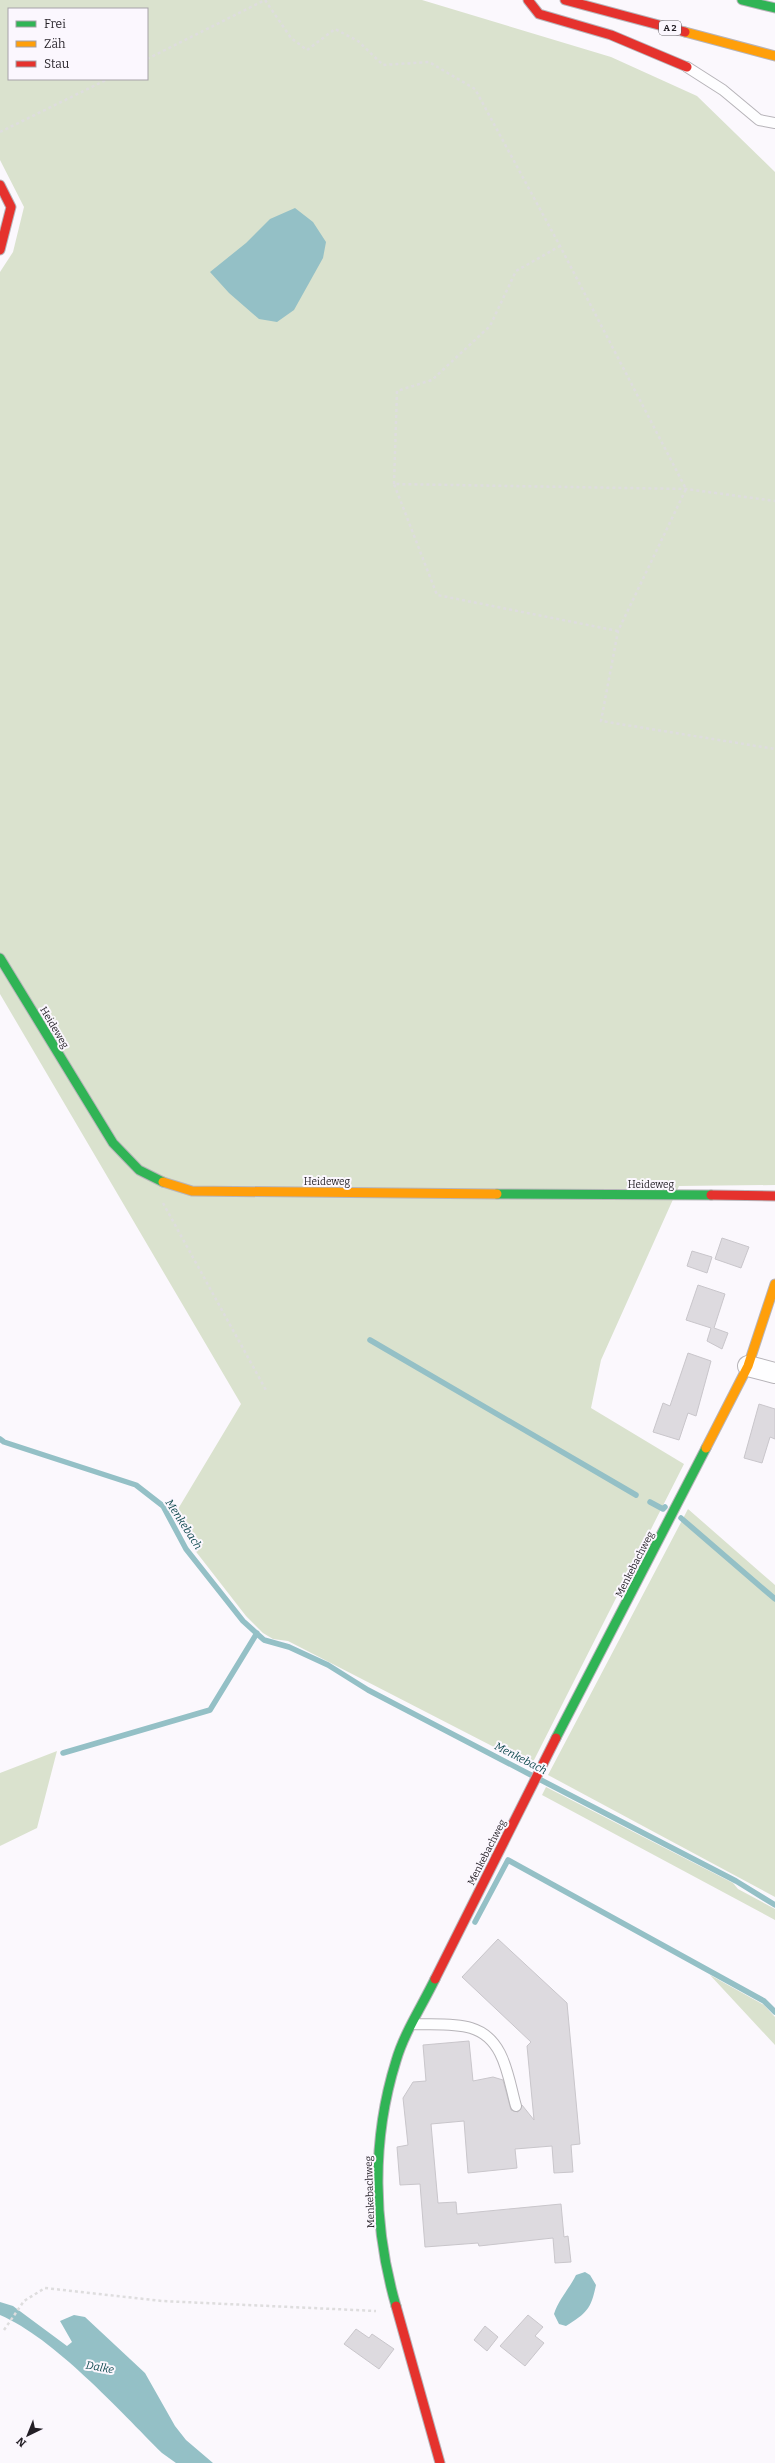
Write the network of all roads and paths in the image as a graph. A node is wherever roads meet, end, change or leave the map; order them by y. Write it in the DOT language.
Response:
graph roads {
  1 [pos="265,0"];
  2 [pos="528,0"];
  3 [pos="565,0"];
  4 [pos="742,0"];
  5 [pos="775,8"];
  6 [pos="775,56"];
  7 [pos="148,58"];
  8 [pos="687,68"];
  9 [pos="106,80"];
  10 [pos="775,123"];
  11 [pos="0,132"];
  12 [pos="0,184"];
  13 [pos="560,246"];
  14 [pos="0,250"];
  15 [pos="394,484"];
  16 [pos="686,489"];
  17 [pos="775,501"];
  18 [pos="618,631"];
  19 [pos="775,749"];
  20 [pos="0,958"];
  21 [pos="159,1183"];
  22 [pos="775,1196"];
  23 [pos="775,1284"];
  24 [pos="748,1366"];
  25 [pos="775,1373"];
  26 [pos="266,1392"];
  27 [pos="413,2024"];
  28 [pos="516,2106"];
  29 [pos="397,2312"];
  30 [pos="4,2330"];
  31 [pos="440,2463"];
  1 -- 7 [label="path"];
  1 -- 13 [label="path"];
  2 -- 8 [label="main road"];
  3 -- 6 [label="main road, A 2"];
  4 -- 5 [label="main road"];
  8 -- 10 [label="lane"];
  9 -- 11 [label="path"];
  12 -- 14 [label="main road"];
  13 -- 15 [label="path"];
  13 -- 16 [label="path"];
  15 -- 16 [label="path"];
  15 -- 18 [label="path"];
  16 -- 17 [label="path"];
  16 -- 18 [label="path"];
  18 -- 19 [label="path"];
  20 -- 21 [label="main road, Heideweg"];
  21 -- 22 [label="main road, Heideweg"];
  21 -- 26 [label="path"];
  23 -- 24 [label="main road, Menkebachweg"];
  24 -- 25 [label="street"];
  24 -- 27 [label="main road, Menkebachweg"];
  27 -- 28 [label="lane"];
  27 -- 29 [label="main road, Menkebachweg"];
  29 -- 30 [label="path"];
  29 -- 31 [label="main road, Menkebachweg"];
}
